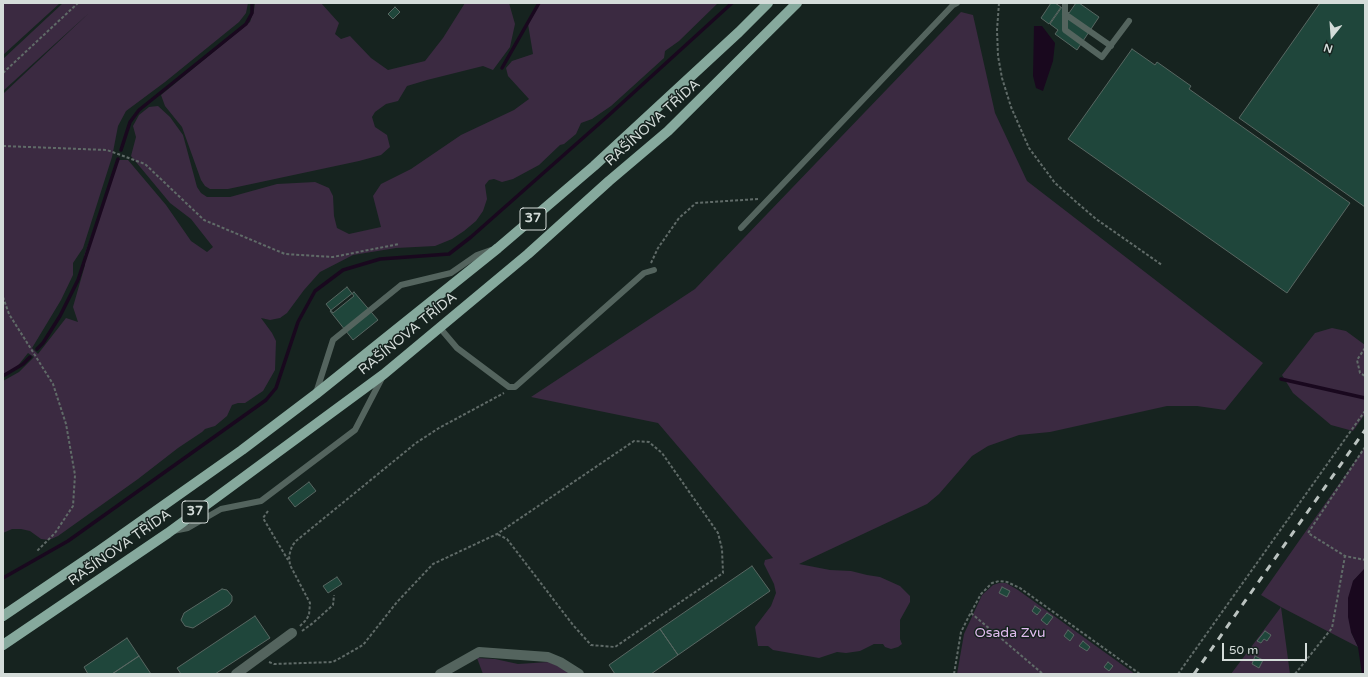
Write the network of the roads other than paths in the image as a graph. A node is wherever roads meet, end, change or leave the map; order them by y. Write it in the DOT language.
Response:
graph roads {
  1 [pos="768,3"];
  2 [pos="797,3"];
  3 [pos="957,3"];
  4 [pos="1065,3"];
  5 [pos="1065,14"];
  6 [pos="1129,21"];
  7 [pos="1110,46"];
  8 [pos="741,228"];
  9 [pos="498,248"];
  10 [pos="654,270"];
  11 [pos="440,328"];
  12 [pos="384,374"];
  13 [pos="316,394"];
  14 [pos="168,533"];
  15 [pos="3,616"];
  16 [pos="290,635"];
  17 [pos="3,645"];
  18 [pos="236,674"];
  19 [pos="440,674"];
  20 [pos="579,674"];
  1 -- 9 [label="main road, RAŠÍNOVA TŘÍDA / 37"];
  2 -- 11 [label="main road, RAŠÍNOVA TŘÍDA / 37"];
  3 -- 8 [label="lane"];
  4 -- 5 [label="lane"];
  5 -- 7 [label="lane"];
  5 -- 7 [label="lane"];
  6 -- 7 [label="lane"];
  9 -- 13 [label="main road, RAŠÍNOVA TŘÍDA / 37"];
  9 -- 13 [label="lane"];
  10 -- 11 [label="lane"];
  11 -- 12 [label="main road, RAŠÍNOVA TŘÍDA / 37"];
  12 -- 14 [label="main road, RAŠÍNOVA TŘÍDA / 37"];
  12 -- 14 [label="lane"];
  13 -- 15 [label="main road, RAŠÍNOVA TŘÍDA / 37"];
  14 -- 17 [label="main road, RAŠÍNOVA TŘÍDA / 37"];
  16 -- 18 [label="street"];
  19 -- 20 [label="street"];
}
